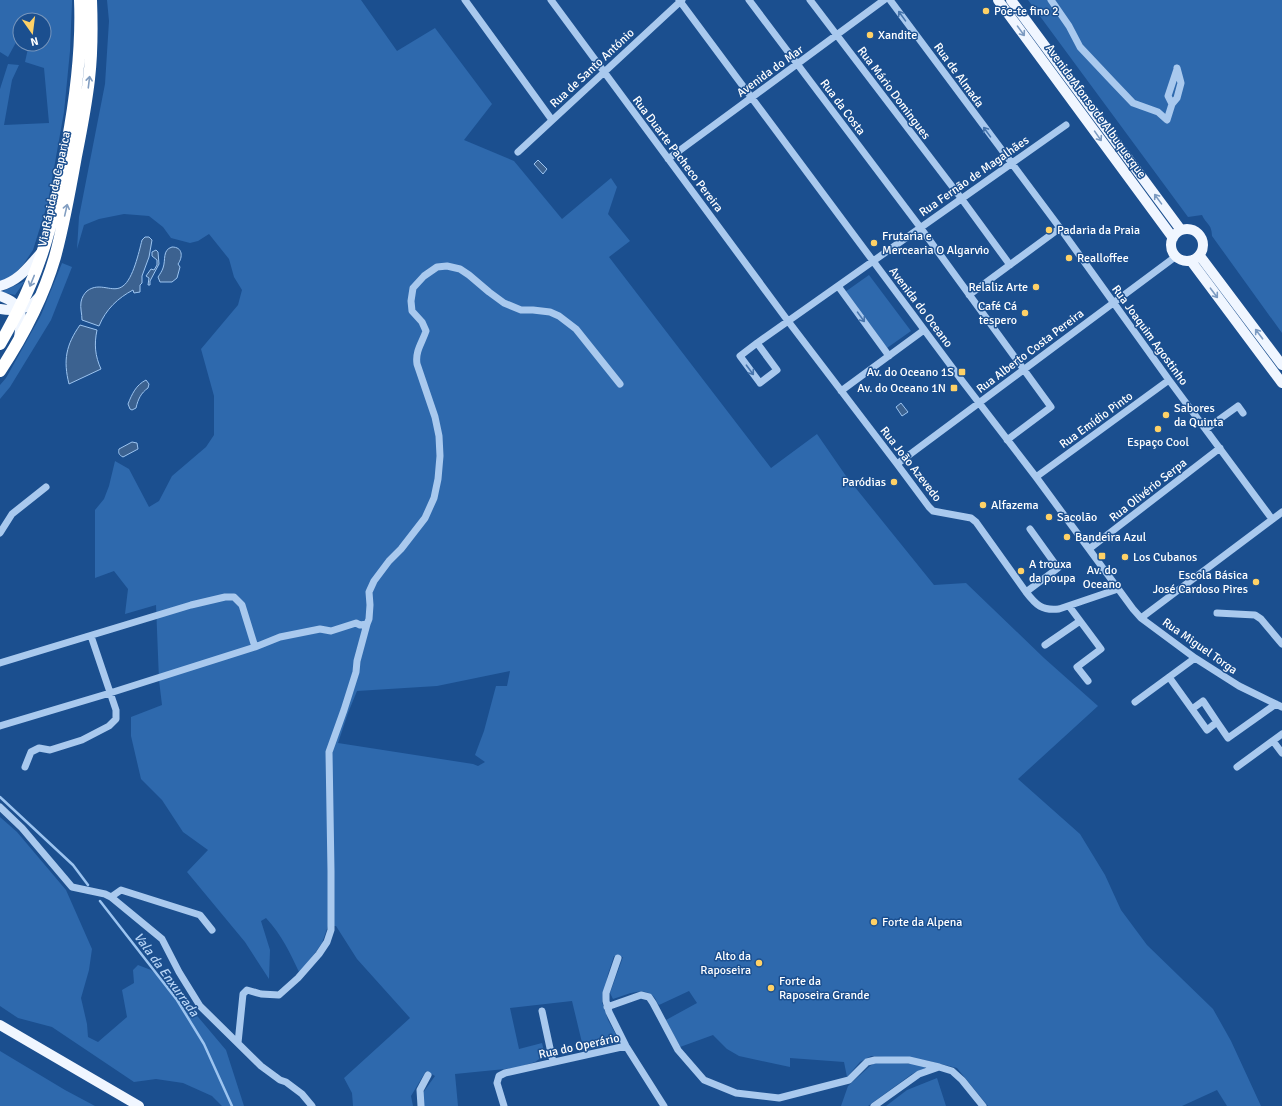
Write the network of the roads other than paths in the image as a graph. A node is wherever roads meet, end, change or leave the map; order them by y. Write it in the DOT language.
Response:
graph roads {
  1 [pos="80,0"];
  2 [pos="91,0"];
  3 [pos="551,0"];
  4 [pos="749,0"];
  5 [pos="810,0"];
  6 [pos="884,0"];
  7 [pos="890,0"];
  8 [pos="998,0"];
  9 [pos="1011,0"];
  10 [pos="1051,0"];
  11 [pos="469,1"];
  12 [pos="680,1"];
  13 [pos="836,35"];
  14 [pos="797,64"];
  15 [pos="1177,68"];
  16 [pos="604,72"];
  17 [pos="752,98"];
  18 [pos="552,120"];
  19 [pos="1066,125"];
  20 [pos="518,152"];
  21 [pos="668,159"];
  22 [pos="1010,163"];
  23 [pos="961,198"];
  24 [pos="920,227"];
  25 [pos="1060,228"];
  26 [pos="1181,230"];
  27 [pos="1173,238"];
  28 [pos="42,252"];
  29 [pos="1175,256"];
  30 [pos="1195,259"];
  31 [pos="873,261"];
  32 [pos="1010,265"];
  33 [pos="45,284"];
  34 [pos="0,286"];
  35 [pos="838,286"];
  36 [pos="969,295"];
  37 [pos="0,298"];
  38 [pos="1113,303"];
  39 [pos="15,305"];
  40 [pos="0,309"];
  41 [pos="788,321"];
  42 [pos="924,330"];
  43 [pos="18,342"];
  44 [pos="757,343"];
  45 [pos="0,344"];
  46 [pos="890,356"];
  47 [pos="1282,365"];
  48 [pos="1024,369"];
  49 [pos="0,371"];
  50 [pos="1169,380"];
  51 [pos="1282,383"];
  52 [pos="620,384"];
  53 [pos="841,391"];
  54 [pos="979,403"];
  55 [pos="1244,413"];
  56 [pos="1206,429"];
  57 [pos="1007,440"];
  58 [pos="1220,448"];
  59 [pos="897,464"];
  60 [pos="1036,477"];
  61 [pos="46,487"];
  62 [pos="1282,512"];
  63 [pos="1272,519"];
  64 [pos="1030,529"];
  65 [pos="0,533"];
  66 [pos="1089,549"];
  67 [pos="1118,589"];
  68 [pos="1026,592"];
  69 [pos="1069,606"];
  70 [pos="1217,613"];
  71 [pos="1141,618"];
  72 [pos="1080,621"];
  73 [pos="367,624"];
  74 [pos="91,636"];
  75 [pos="1282,642"];
  76 [pos="1045,645"];
  77 [pos="255,647"];
  78 [pos="1195,658"];
  79 [pos="0,663"];
  80 [pos="1169,677"];
  81 [pos="1088,681"];
  82 [pos="110,693"];
  83 [pos="1135,702"];
  84 [pos="1279,705"];
  85 [pos="1192,709"];
  86 [pos="1218,722"];
  87 [pos="0,726"];
  88 [pos="1282,734"];
  89 [pos="1273,741"];
  90 [pos="1282,753"];
  91 [pos="25,767"];
  92 [pos="1237,768"];
  93 [pos="0,807"];
  94 [pos="111,897"];
  95 [pos="212,930"];
  96 [pos="618,958"];
  97 [pos="607,1007"];
  98 [pos="542,1011"];
  99 [pos="0,1025"];
  100 [pos="238,1042"];
  101 [pos="626,1046"];
  102 [pos="553,1062"];
  103 [pos="938,1067"];
  104 [pos="428,1075"];
  105 [pos="139,1106"];
  106 [pos="312,1106"];
  107 [pos="421,1106"];
  108 [pos="504,1106"];
  109 [pos="664,1106"];
  110 [pos="874,1106"];
  111 [pos="983,1106"];
  1 -- 28 [label="highway, Via Rápida da Caparica"];
  33 -- 2 [label="highway, Via Rápida da Caparica, one-way"];
  3 -- 16 [label="street, Rua Duarte Pacheco Pereira"];
  4 -- 14 [label="street, Rua da Costa"];
  5 -- 13 [label="street, Rua Mário Domingues"];
  6 -- 13 [label="street, Avenida do Mar"];
  22 -- 7 [label="street, Rua de Almada, one-way"];
  8 -- 27 [label="main road, Avenida Afonso de Albuquerque, one-way"];
  26 -- 9 [label="main road, Avenida Afonso de Albuquerque, one-way"];
  10 -- 15 [label="street"];
  11 -- 18 [label="street"];
  12 -- 16 [label="street, Rua de Santo António"];
  12 -- 17 [label="street, Avenida do Oceano"];
  13 -- 14 [label="street, Avenida do Mar"];
  13 -- 23 [label="street, Rua Mário Domingues"];
  14 -- 17 [label="street, Avenida do Mar"];
  14 -- 24 [label="street, Rua da Costa"];
  16 -- 18 [label="street, Rua de Santo António"];
  16 -- 21 [label="street, Rua Duarte Pacheco Pereira"];
  17 -- 21 [label="street, Avenida do Mar"];
  17 -- 31 [label="street, Avenida do Oceano"];
  18 -- 20 [label="street, Rua de Santo António"];
  19 -- 22 [label="street, Rua Fernão de Magalhães"];
  21 -- 41 [label="street, Rua Duarte Pacheco Pereira"];
  22 -- 23 [label="street, Rua Fernão de Magalhães"];
  22 -- 25 [label="street, Rua Joaquim Agostinho"];
  23 -- 24 [label="street, Rua Fernão de Magalhães"];
  23 -- 32 [label="street, Rua Mário Domingues"];
  24 -- 31 [label="street, Rua Fernão de Magalhães"];
  24 -- 36 [label="street, Rua da Costa"];
  25 -- 32 [label="street"];
  25 -- 38 [label="street, Rua Joaquim Agostinho"];
  26 -- 27 [label="main road"];
  26 -- 30 [label="main road"];
  27 -- 29 [label="main road, Avenida Afonso de Albuquerque"];
  28 -- 34 [label="main road"];
  28 -- 39 [label="highway, Via Rápida da Caparica, one-way"];
  29 -- 30 [label="main road"];
  29 -- 38 [label="street, Rua Alberto Costa Pereira"];
  47 -- 30 [label="main road, one-way"];
  30 -- 51 [label="main road, one-way"];
  31 -- 35 [label="street, Rua Fernão de Magalhães"];
  31 -- 42 [label="street, Avenida do Oceano"];
  32 -- 36 [label="street"];
  33 -- 39 [label="main road"];
  33 -- 43 [label="highway, Via Rápida da Caparica"];
  35 -- 41 [label="street, Rua Fernão de Magalhães"];
  35 -- 46 [label="street, one-way"];
  36 -- 48 [label="street, Rua da Costa"];
  37 -- 39 [label="main road"];
  38 -- 48 [label="street, Rua Alberto Costa Pereira"];
  38 -- 50 [label="street, Rua Joaquim Agostinho"];
  39 -- 40 [label="main road"];
  39 -- 43 [label="main road"];
  39 -- 45 [label="highway, Via Rápida da Caparica"];
  41 -- 44 [label="street, Rua Fernão de Magalhães"];
  41 -- 53 [label="street, Rua João Azevedo"];
  42 -- 46 [label="street"];
  42 -- 54 [label="street, Avenida do Oceano"];
  43 -- 49 [label="highway, Via Rápida da Caparica"];
  44 -- 44 [label="street, Rua Fernão de Magalhães, one-way"];
  46 -- 53 [label="street"];
  48 -- 54 [label="street, Rua Alberto Costa Pereira"];
  48 -- 57 [label="street, Rua da Costa"];
  50 -- 56 [label="street, Rua Joaquim Agostinho"];
  50 -- 60 [label="street, Rua Emídio Pinto"];
  52 -- 73 [label="street"];
  53 -- 59 [label="street, Rua João Azevedo"];
  54 -- 57 [label="street, Avenida do Oceano"];
  54 -- 59 [label="street, Rua Alberto Costa Pereira"];
  55 -- 56 [label="street"];
  56 -- 58 [label="street, Rua Joaquim Agostinho"];
  57 -- 60 [label="street, Avenida do Oceano"];
  58 -- 63 [label="street, Rua Joaquim Agostinho"];
  58 -- 66 [label="street, Rua Olivério Serpa"];
  59 -- 68 [label="street, Rua João Azevedo"];
  60 -- 66 [label="street, Avenida do Oceano"];
  61 -- 65 [label="street"];
  62 -- 63 [label="street"];
  63 -- 71 [label="street"];
  64 -- 68 [label="street"];
  66 -- 67 [label="street, Avenida do Oceano"];
  67 -- 69 [label="street, Rua João Azevedo"];
  67 -- 71 [label="street, Rua Miguel Torga"];
  68 -- 69 [label="street, Rua João Azevedo"];
  69 -- 72 [label="street"];
  70 -- 75 [label="street"];
  71 -- 78 [label="street, Rua Miguel Torga"];
  72 -- 76 [label="street"];
  72 -- 81 [label="street"];
  73 -- 77 [label="street"];
  73 -- 100 [label="street"];
  74 -- 77 [label="street"];
  74 -- 79 [label="street"];
  74 -- 82 [label="street"];
  77 -- 82 [label="street"];
  78 -- 80 [label="street"];
  78 -- 84 [label="street, Rua Miguel Torga"];
  80 -- 83 [label="street"];
  80 -- 85 [label="street"];
  82 -- 87 [label="street"];
  82 -- 91 [label="street"];
  84 -- 86 [label="street"];
  85 -- 86 [label="street"];
  85 -- 86 [label="street"];
  88 -- 89 [label="street"];
  89 -- 90 [label="street"];
  89 -- 92 [label="street"];
  93 -- 94 [label="street"];
  94 -- 95 [label="street"];
  94 -- 100 [label="street"];
  96 -- 97 [label="street"];
  97 -- 101 [label="street"];
  97 -- 103 [label="street"];
  98 -- 102 [label="street"];
  99 -- 105 [label="main road"];
  100 -- 106 [label="street"];
  101 -- 102 [label="street, Rua do Operário"];
  101 -- 109 [label="street, Rua do Operário"];
  102 -- 108 [label="street, Rua do Operário"];
  103 -- 110 [label="street"];
  103 -- 111 [label="street"];
  104 -- 107 [label="street"];
}
